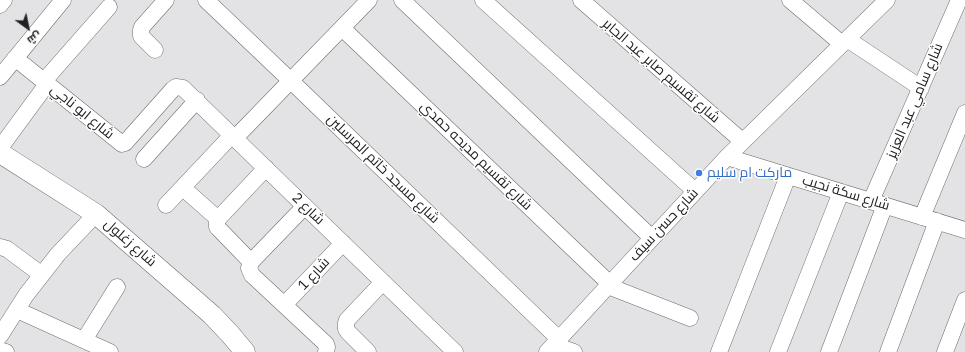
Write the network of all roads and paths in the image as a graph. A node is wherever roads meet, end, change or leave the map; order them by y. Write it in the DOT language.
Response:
graph roads {
  1 [pos="4,0"];
  2 [pos="63,0"];
  3 [pos="166,0"];
  4 [pos="206,0"];
  5 [pos="369,0"];
  6 [pos="402,0"];
  7 [pos="483,0"];
  8 [pos="581,0"];
  9 [pos="790,0"];
  10 [pos="887,0"];
  11 [pos="959,0"];
  12 [pos="0,5"];
  13 [pos="109,7"];
  14 [pos="342,28"];
  15 [pos="845,42"];
  16 [pos="156,50"];
  17 [pos="15,58"];
  18 [pos="0,77"];
  19 [pos="291,81"];
  20 [pos="46,82"];
  21 [pos="921,88"];
  22 [pos="197,100"];
  23 [pos="965,113"];
  24 [pos="234,137"];
  25 [pos="742,141"];
  26 [pos="0,148"];
  27 [pos="0,153"];
  28 [pos="727,157"];
  29 [pos="144,159"];
  30 [pos="266,168"];
  31 [pos="788,176"];
  32 [pos="183,188"];
  33 [pos="695,191"];
  34 [pos="841,192"];
  35 [pos="878,203"];
  36 [pos="166,204"];
  37 [pos="305,206"];
  38 [pos="96,214"];
  39 [pos="218,219"];
  40 [pos="929,219"];
  41 [pos="965,230"];
  42 [pos="652,238"];
  43 [pos="343,243"];
  44 [pos="0,247"];
  45 [pos="251,262"];
  46 [pos="42,275"];
  47 [pos="383,282"];
  48 [pos="609,285"];
  49 [pos="117,287"];
  50 [pos="965,300"];
  51 [pos="284,305"];
  52 [pos="17,310"];
  53 [pos="690,318"];
  54 [pos="0,336"];
  55 [pos="84,340"];
  56 [pos="554,345"];
  57 [pos="0,350"];
  58 [pos="6,352"];
  59 [pos="110,352"];
  60 [pos="245,352"];
  61 [pos="326,352"];
  62 [pos="368,352"];
  63 [pos="455,352"];
  64 [pos="574,352"];
  65 [pos="719,352"];
  66 [pos="778,352"];
  67 [pos="829,352"];
  68 [pos="888,352"];
  69 [pos="945,352"];
  1 -- 12 [label="street"];
  2 -- 17 [label="street"];
  3 -- 16 [label="street"];
  4 -- 19 [label="street, شارع مسجد خاتم المرسلين"];
  5 -- 14 [label="street"];
  6 -- 42 [label="street"];
  7 -- 33 [label="street"];
  8 -- 25 [label="street, شارع تقسيم صابر عبد الجابر"];
  9 -- 15 [label="street"];
  10 -- 15 [label="street, شارع حسن سيف"];
  11 -- 21 [label="street, شارع سامي عبد العزيز"];
  13 -- 20 [label="street"];
  14 -- 19 [label="street"];
  14 -- 48 [label="street, شارع تقسيم مديحه حمدي"];
  15 -- 21 [label="street"];
  15 -- 25 [label="street, شارع حسن سيف"];
  17 -- 18 [label="street"];
  17 -- 20 [label="street, شارع ابو ناجي"];
  19 -- 24 [label="street"];
  19 -- 56 [label="street, شارع مسجد خاتم المرسلين"];
  20 -- 22 [label="street, شارع ابو ناجي"];
  20 -- 26 [label="street"];
  21 -- 35 [label="street, شارع سامي عبد العزيز"];
  22 -- 24 [label="street, شارع ابو ناجي"];
  22 -- 29 [label="street"];
  23 -- 40 [label="street"];
  24 -- 30 [label="street, شارع 2"];
  24 -- 32 [label="street"];
  25 -- 28 [label="street, شارع حسن سيف"];
  27 -- 38 [label="street, شارع زغلول"];
  28 -- 31 [label="street, شارع سكة نجيب"];
  28 -- 33 [label="street, شارع حسن سيف"];
  30 -- 37 [label="street, شارع 2"];
  30 -- 39 [label="street"];
  31 -- 34 [label="street, شارع سكة نجيب"];
  31 -- 65 [label="street"];
  32 -- 36 [label="street"];
  32 -- 39 [label="street"];
  33 -- 42 [label="street, شارع حسن سيف"];
  34 -- 35 [label="street, شارع سكة نجيب"];
  34 -- 66 [label="street"];
  35 -- 40 [label="street, شارع سكة نجيب"];
  35 -- 67 [label="street, شارع سامي عبد العزيز"];
  37 -- 43 [label="street, شارع 2"];
  37 -- 45 [label="street"];
  38 -- 46 [label="street"];
  38 -- 60 [label="street, شارع زغلول"];
  39 -- 45 [label="street"];
  40 -- 41 [label="street, شارع سكة نجيب"];
  40 -- 68 [label="street"];
  42 -- 48 [label="street, شارع حسن سيف"];
  43 -- 47 [label="street, شارع 2"];
  43 -- 51 [label="street, شارع 1"];
  44 -- 46 [label="street"];
  45 -- 51 [label="street"];
  46 -- 52 [label="street"];
  47 -- 62 [label="street"];
  47 -- 63 [label="street, شارع 2"];
  48 -- 53 [label="street"];
  48 -- 56 [label="street, شارع حسن سيف"];
  49 -- 55 [label="street"];
  50 -- 69 [label="street"];
  51 -- 61 [label="street"];
  52 -- 54 [label="street"];
  52 -- 55 [label="street"];
  55 -- 59 [label="street"];
  56 -- 64 [label="street"];
  57 -- 58 [label="street"];
}
